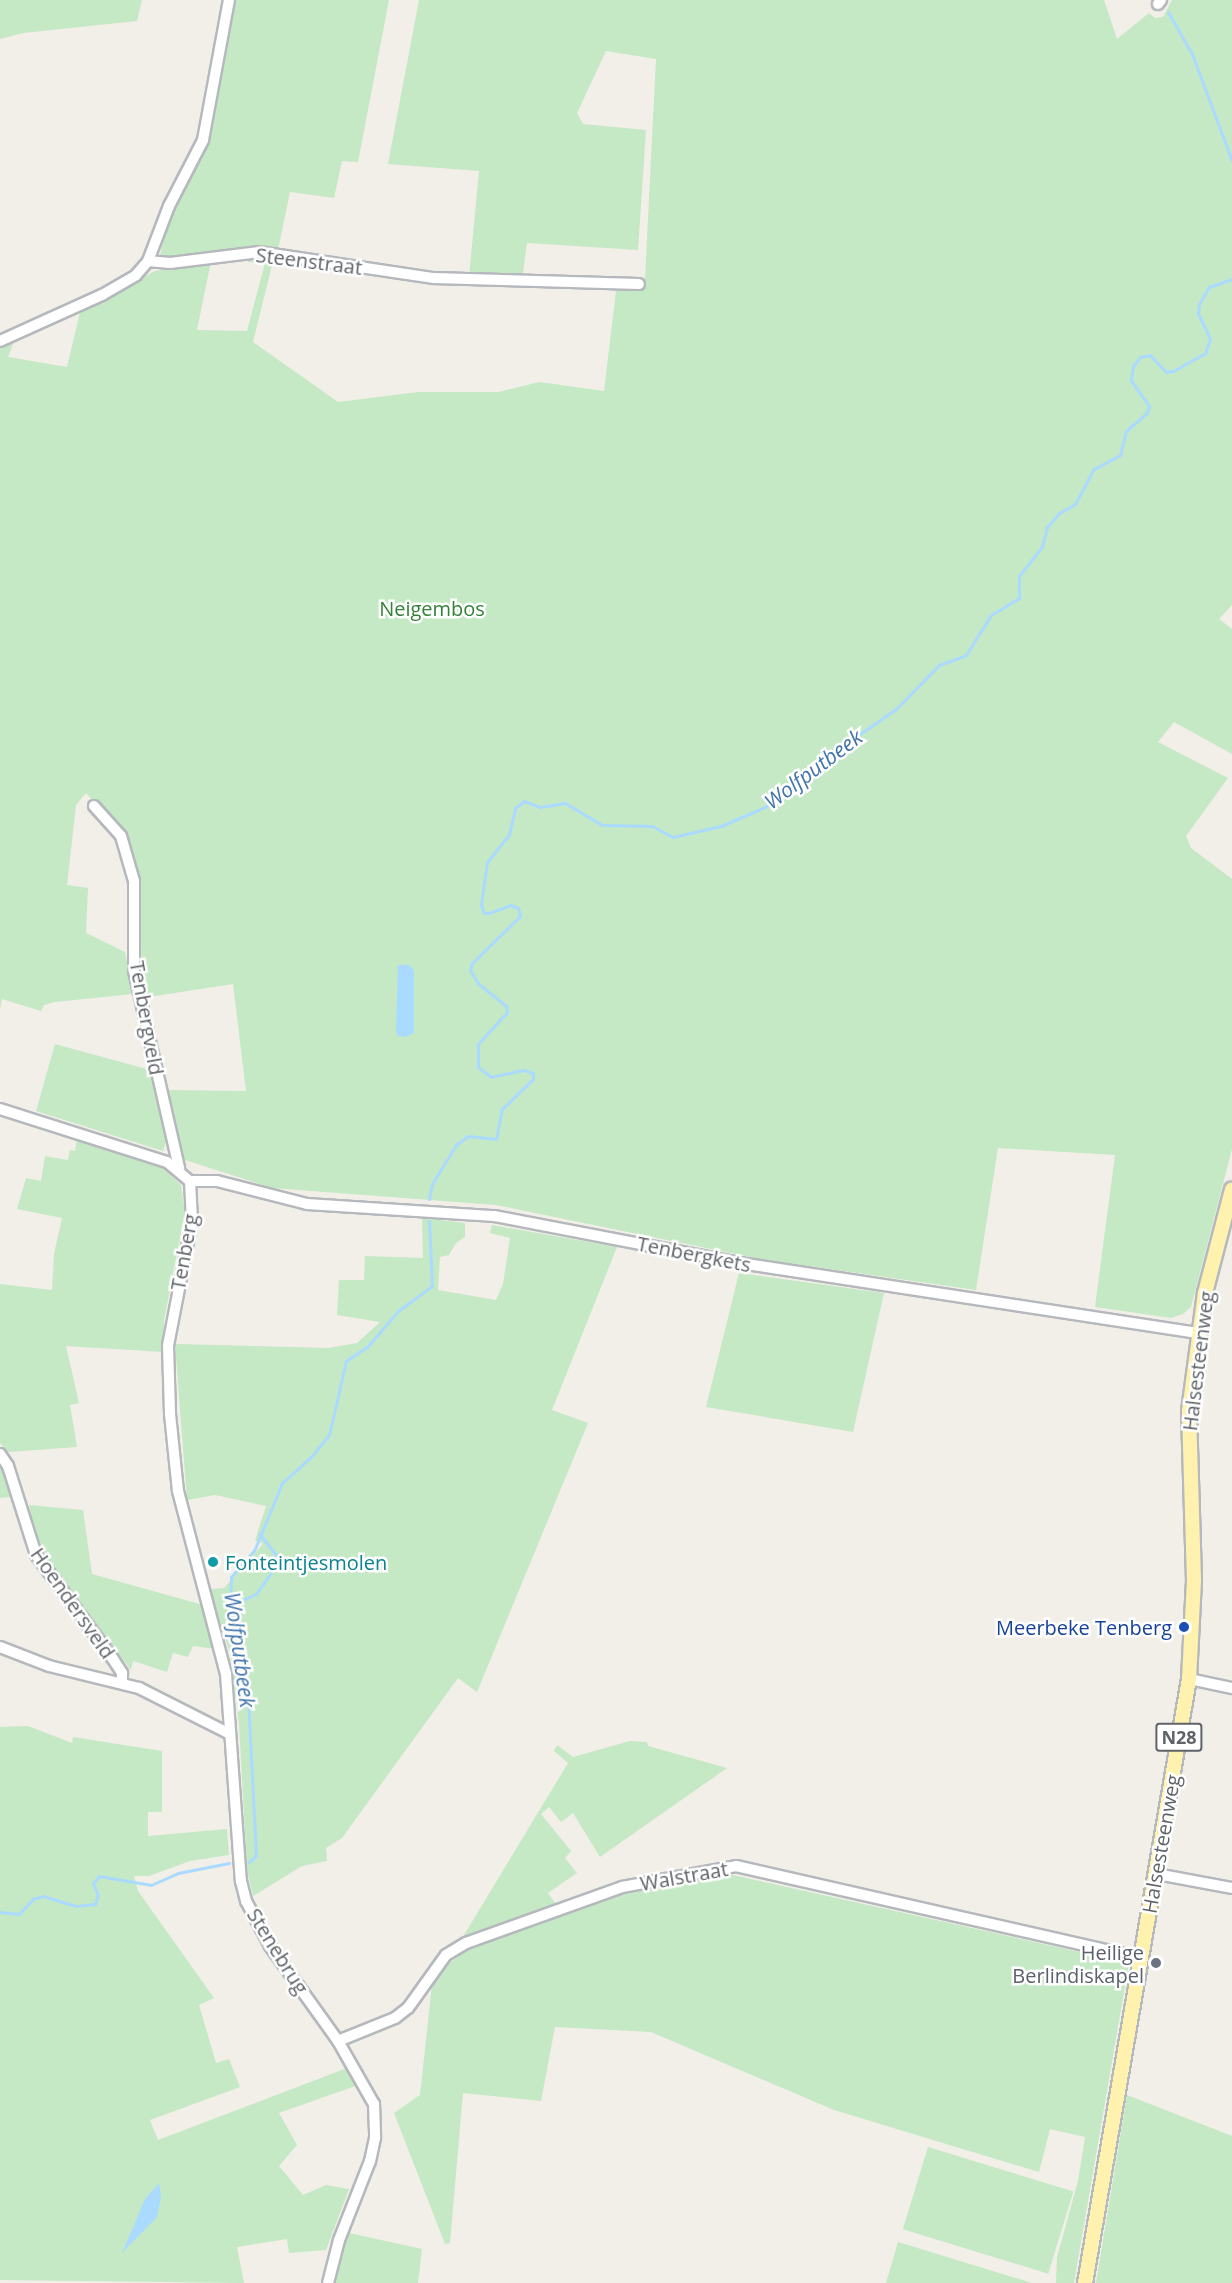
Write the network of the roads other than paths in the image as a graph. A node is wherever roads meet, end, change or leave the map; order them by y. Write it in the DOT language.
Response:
graph roads {
  1 [pos="229,0"];
  2 [pos="148,261"];
  3 [pos="639,284"];
  4 [pos="0,340"];
  5 [pos="94,806"];
  6 [pos="0,1109"];
  7 [pos="179,1168"];
  8 [pos="190,1181"];
  9 [pos="1232,1189"];
  10 [pos="1198,1333"];
  11 [pos="0,1454"];
  12 [pos="178,1491"];
  13 [pos="0,1647"];
  14 [pos="1189,1679"];
  15 [pos="122,1683"];
  16 [pos="1232,1688"];
  17 [pos="228,1733"];
  18 [pos="1157,1874"];
  19 [pos="1232,1888"];
  20 [pos="1140,1958"];
  21 [pos="338,2041"];
  22 [pos="328,2283"];
  23 [pos="1085,2283"];
  1 -- 2 [label="street"];
  2 -- 3 [label="street, Steenstraat"];
  2 -- 4 [label="street"];
  5 -- 7 [label="street, Tenbergveld"];
  6 -- 7 [label="street"];
  7 -- 8 [label="street"];
  8 -- 10 [label="street, Tenbergkets"];
  8 -- 12 [label="street, Tenberg"];
  9 -- 10 [label="main road, Halsesteenweg / N28"];
  10 -- 14 [label="main road, Halsesteenweg / N28"];
  11 -- 15 [label="street, Hoendersveld"];
  12 -- 17 [label="street, Stenebrug"];
  13 -- 15 [label="street"];
  14 -- 16 [label="street"];
  14 -- 18 [label="main road, Halsesteenweg / N28"];
  15 -- 17 [label="street"];
  17 -- 21 [label="street, Stenebrug"];
  18 -- 19 [label="street"];
  18 -- 20 [label="main road, Halsesteenweg / N28"];
  20 -- 21 [label="street, Walstraat"];
  20 -- 23 [label="main road, Halsesteenweg / N28"];
  21 -- 22 [label="street, Stenebrug"];
}
